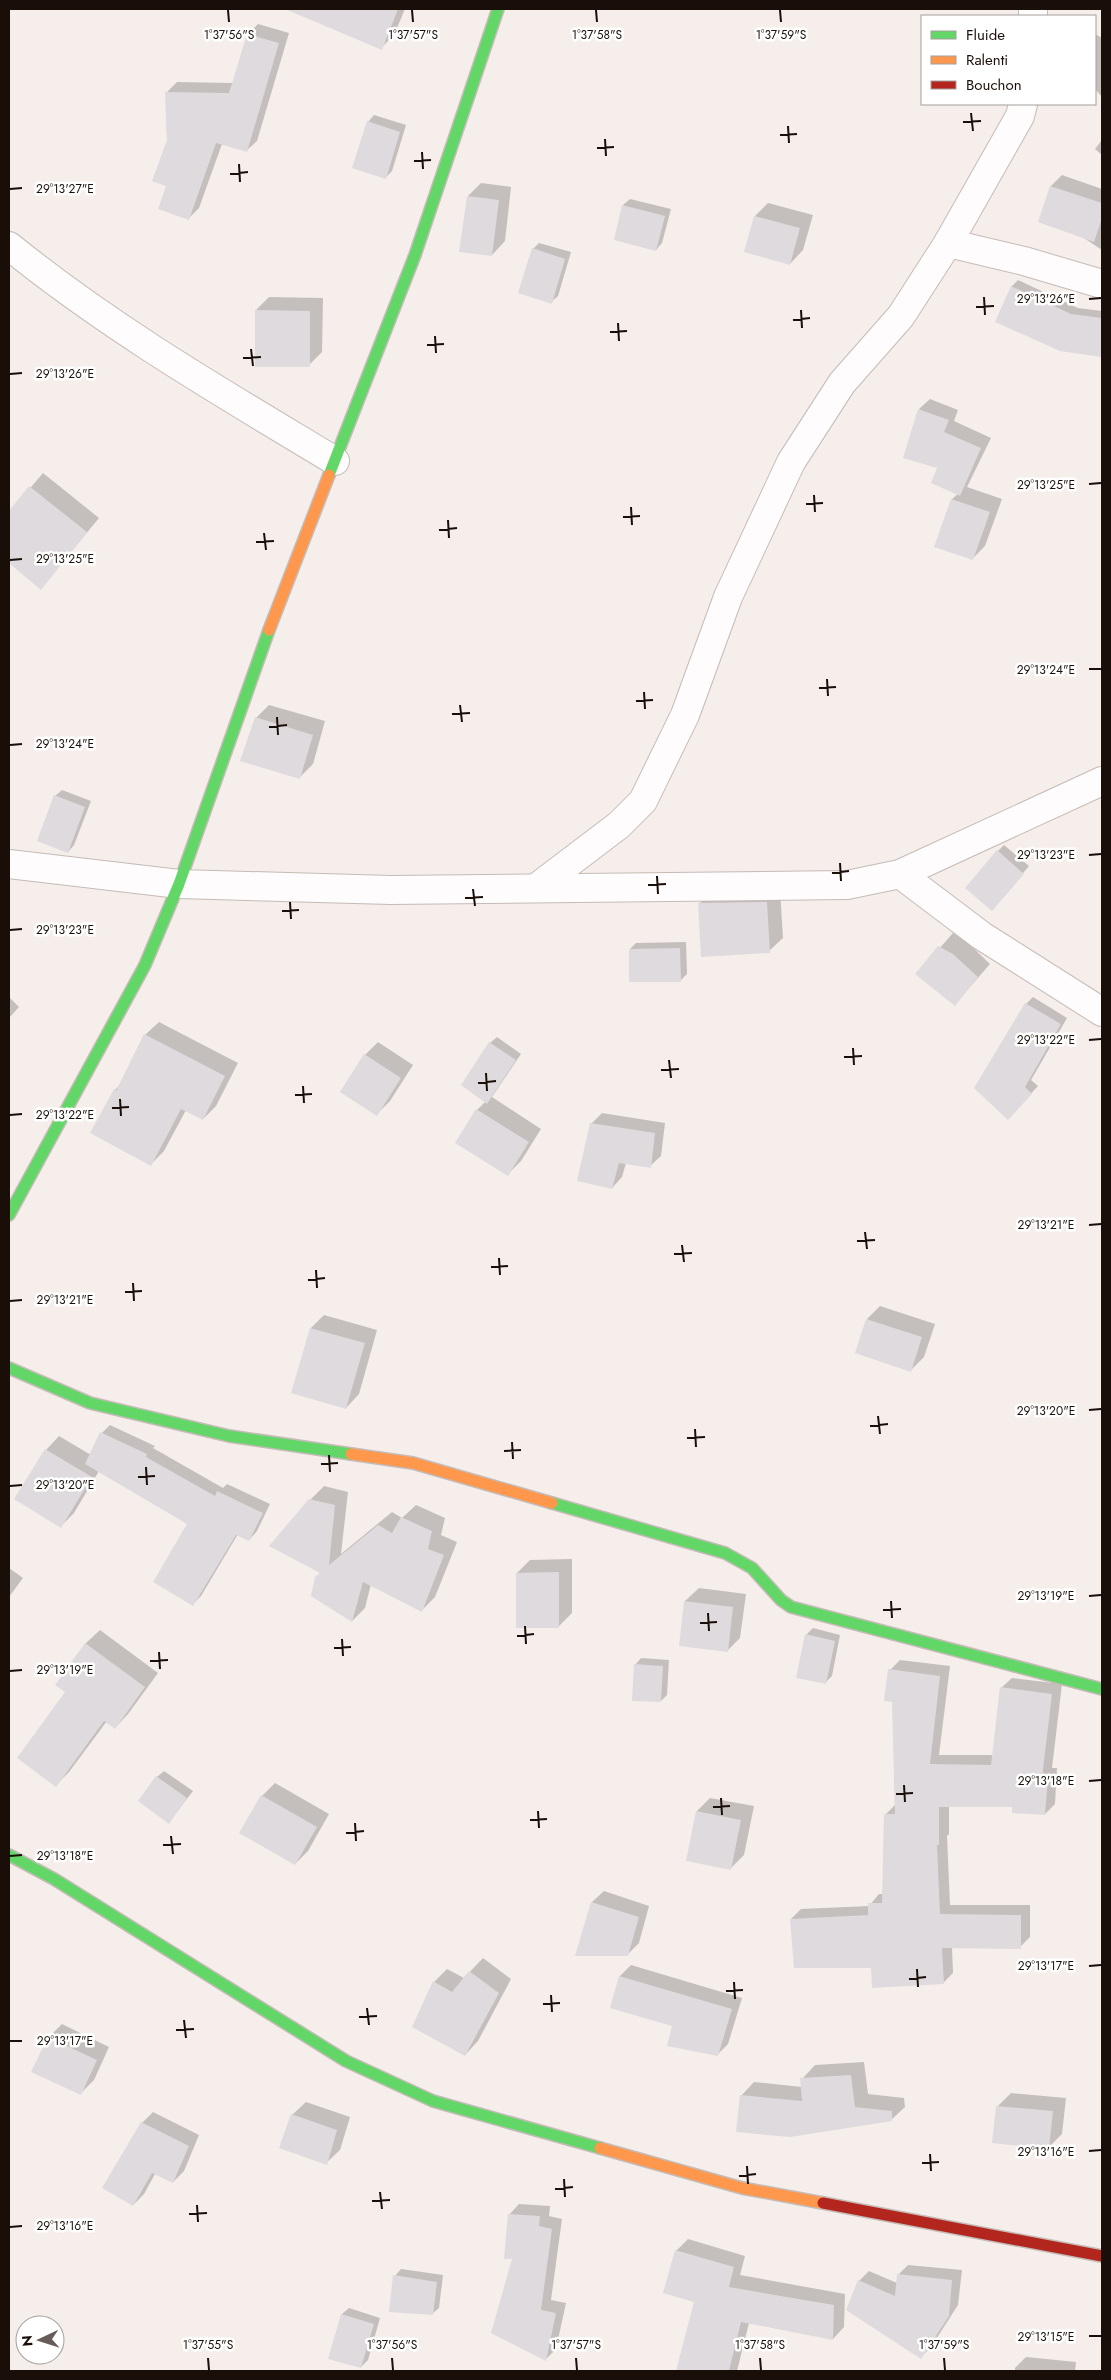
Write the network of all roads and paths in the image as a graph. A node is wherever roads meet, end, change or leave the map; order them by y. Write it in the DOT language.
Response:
graph roads {
  1 [pos="498,9"];
  2 [pos="1023,105"];
  3 [pos="948,243"];
  4 [pos="9,246"];
  5 [pos="1102,284"];
  6 [pos="335,461"];
  7 [pos="1102,780"];
  8 [pos="9,864"];
  9 [pos="900,874"];
  10 [pos="179,884"];
  11 [pos="536,888"];
  12 [pos="1102,1012"];
  13 [pos="9,1215"];
  14 [pos="9,1368"];
  15 [pos="1102,1688"];
  16 [pos="9,1855"];
  17 [pos="1102,2256"];
  1 -- 6 [label="street"];
  2 -- 3 [label="street"];
  3 -- 5 [label="street"];
  3 -- 11 [label="street"];
  4 -- 6 [label="street"];
  6 -- 10 [label="street"];
  7 -- 9 [label="street"];
  8 -- 10 [label="street"];
  9 -- 11 [label="street"];
  9 -- 12 [label="street"];
  10 -- 11 [label="street"];
  10 -- 13 [label="street"];
  14 -- 15 [label="street"];
  16 -- 17 [label="street"];
}
